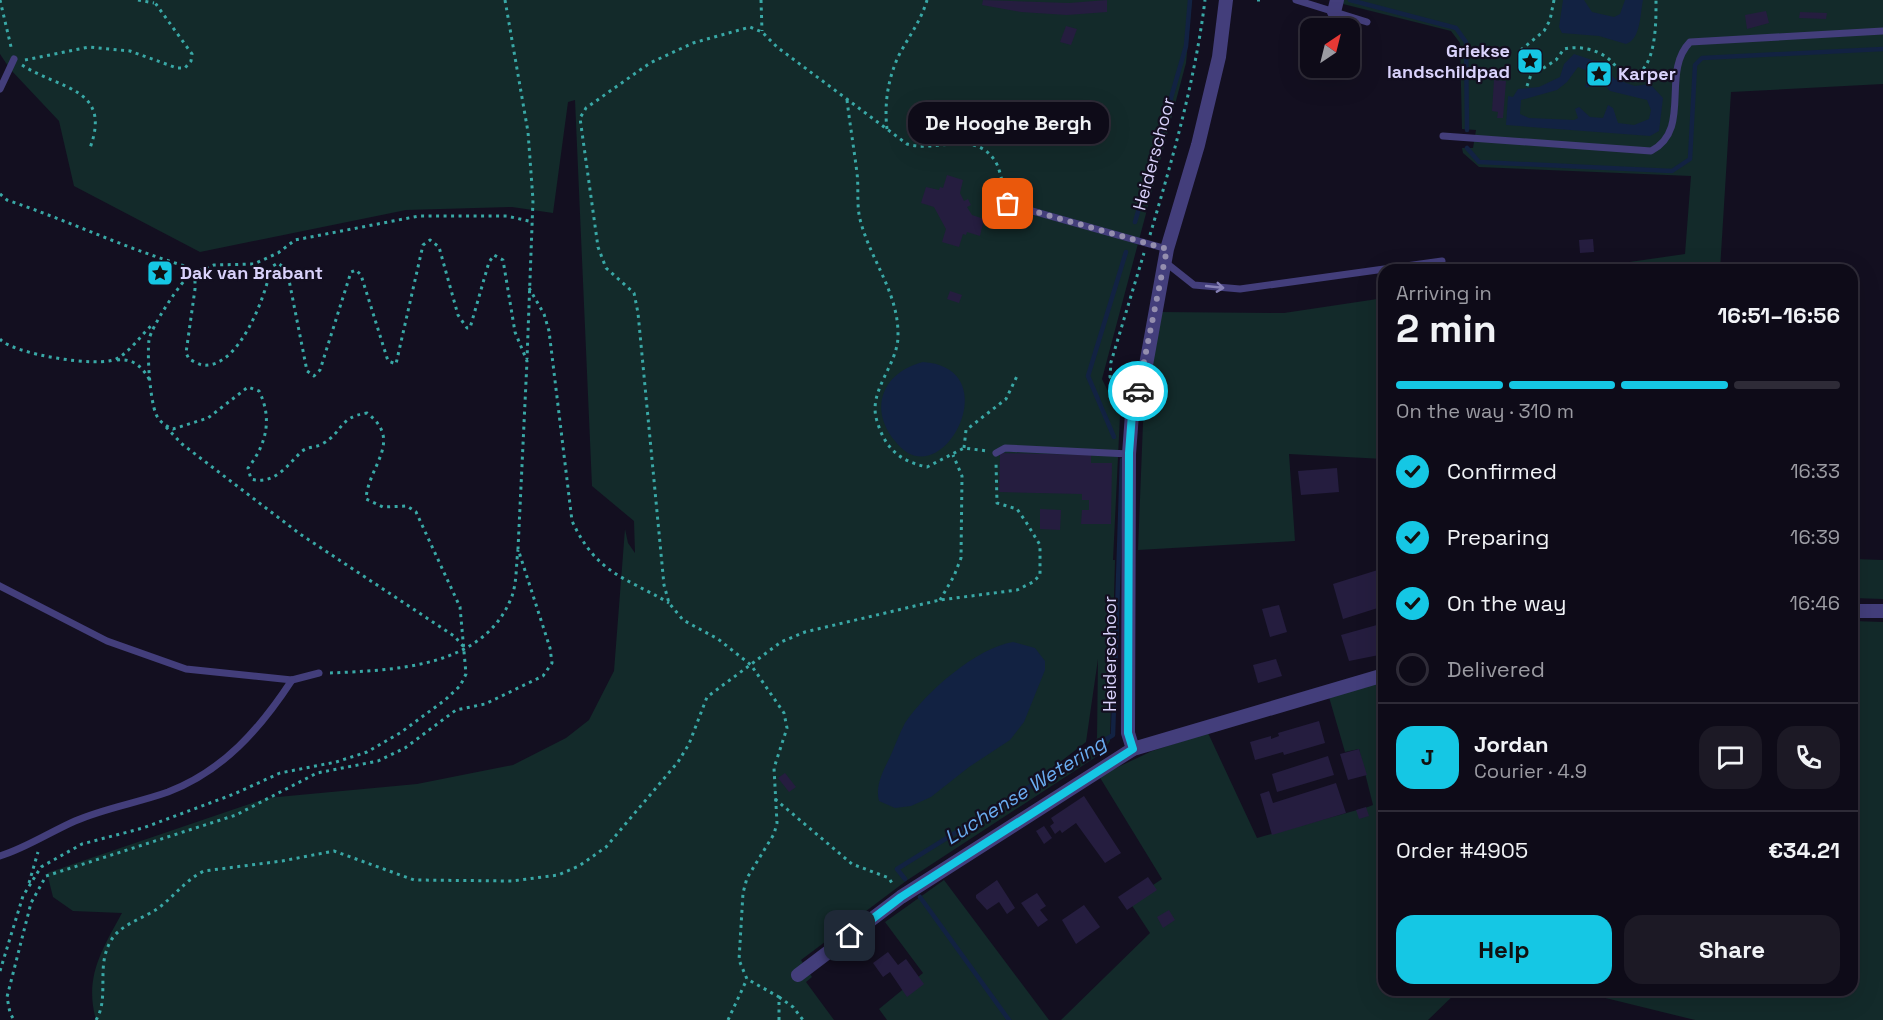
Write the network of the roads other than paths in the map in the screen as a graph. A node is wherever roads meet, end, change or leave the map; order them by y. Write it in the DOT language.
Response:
graph roads {
  1 [pos="1226,0"];
  2 [pos="1296,0"];
  3 [pos="1336,6"];
  4 [pos="1367,22"];
  5 [pos="1883,31"];
  6 [pos="14,59"];
  7 [pos="0,89"];
  8 [pos="1443,136"];
  9 [pos="1008,204"];
  10 [pos="1166,256"];
  11 [pos="1442,261"];
  12 [pos="1420,264"];
  13 [pos="1378,270"];
  14 [pos="996,453"];
  15 [pos="1129,453"];
  16 [pos="0,586"];
  17 [pos="1858,611"];
  18 [pos="1883,611"];
  19 [pos="319,673"];
  20 [pos="1378,677"];
  21 [pos="292,681"];
  22 [pos="1133,749"];
  23 [pos="0,856"];
  24 [pos="798,975"];
  1 -- 10 [label="street, Heiderschoor"];
  2 -- 3 [label="lane"];
  3 -- 4 [label="lane"];
  5 -- 8 [label="lane"];
  6 -- 7 [label="lane"];
  9 -- 10 [label="lane"];
  10 -- 13 [label="lane, one-way"];
  10 -- 15 [label="street, Heiderschoor"];
  12 -- 11 [label="lane, one-way"];
  14 -- 15 [label="lane"];
  15 -- 22 [label="street, Heiderschoor"];
  16 -- 21 [label="lane"];
  17 -- 18 [label="street"];
  19 -- 21 [label="lane"];
  20 -- 22 [label="street"];
  21 -- 23 [label="lane"];
  22 -- 24 [label="street"];
}
